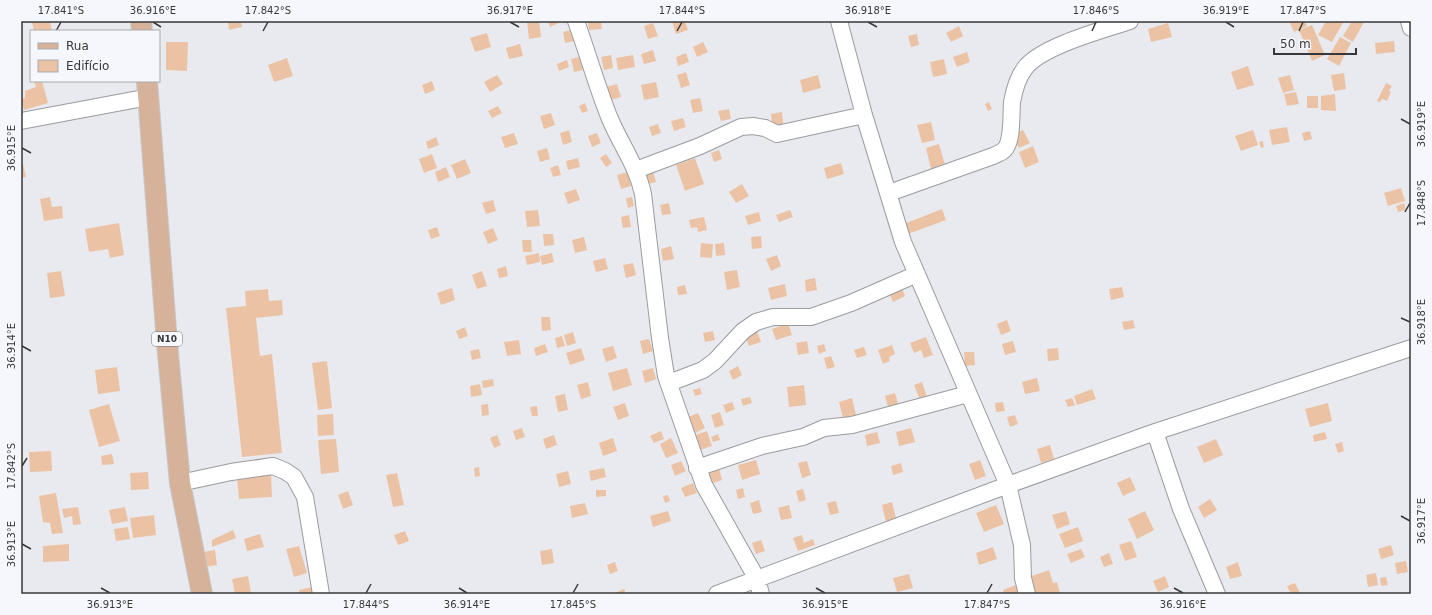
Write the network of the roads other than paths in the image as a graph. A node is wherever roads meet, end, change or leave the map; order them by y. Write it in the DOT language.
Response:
graph roads {
  1 [pos="576,21"];
  2 [pos="839,21"];
  3 [pos="1130,21"];
  4 [pos="1409,21"];
  5 [pos="1411,28"];
  6 [pos="148,89"];
  7 [pos="864,115"];
  8 [pos="21,121"];
  9 [pos="636,170"];
  10 [pos="889,193"];
  11 [pos="917,274"];
  12 [pos="1411,348"];
  13 [pos="669,383"];
  14 [pos="968,394"];
  15 [pos="1155,432"];
  16 [pos="697,468"];
  17 [pos="180,483"];
  18 [pos="1008,485"];
  19 [pos="759,587"];
  20 [pos="202,594"];
  21 [pos="321,594"];
  22 [pos="717,594"];
  23 [pos="1027,594"];
  24 [pos="1217,594"];
  1 -- 9 [label="street"];
  2 -- 7 [label="street"];
  3 -- 10 [label="street"];
  4 -- 5 [label="street"];
  6 -- 8 [label="street"];
  6 -- 17 [label="main road, N10"];
  7 -- 9 [label="street"];
  7 -- 10 [label="street"];
  9 -- 13 [label="street"];
  10 -- 11 [label="street"];
  11 -- 13 [label="street"];
  11 -- 14 [label="street"];
  12 -- 15 [label="street"];
  13 -- 16 [label="street"];
  14 -- 16 [label="street"];
  14 -- 18 [label="street"];
  15 -- 18 [label="street"];
  15 -- 24 [label="street"];
  16 -- 19 [label="street"];
  17 -- 20 [label="main road, N10"];
  17 -- 21 [label="street"];
  18 -- 19 [label="street"];
  18 -- 23 [label="street"];
  19 -- 22 [label="street"];
}
